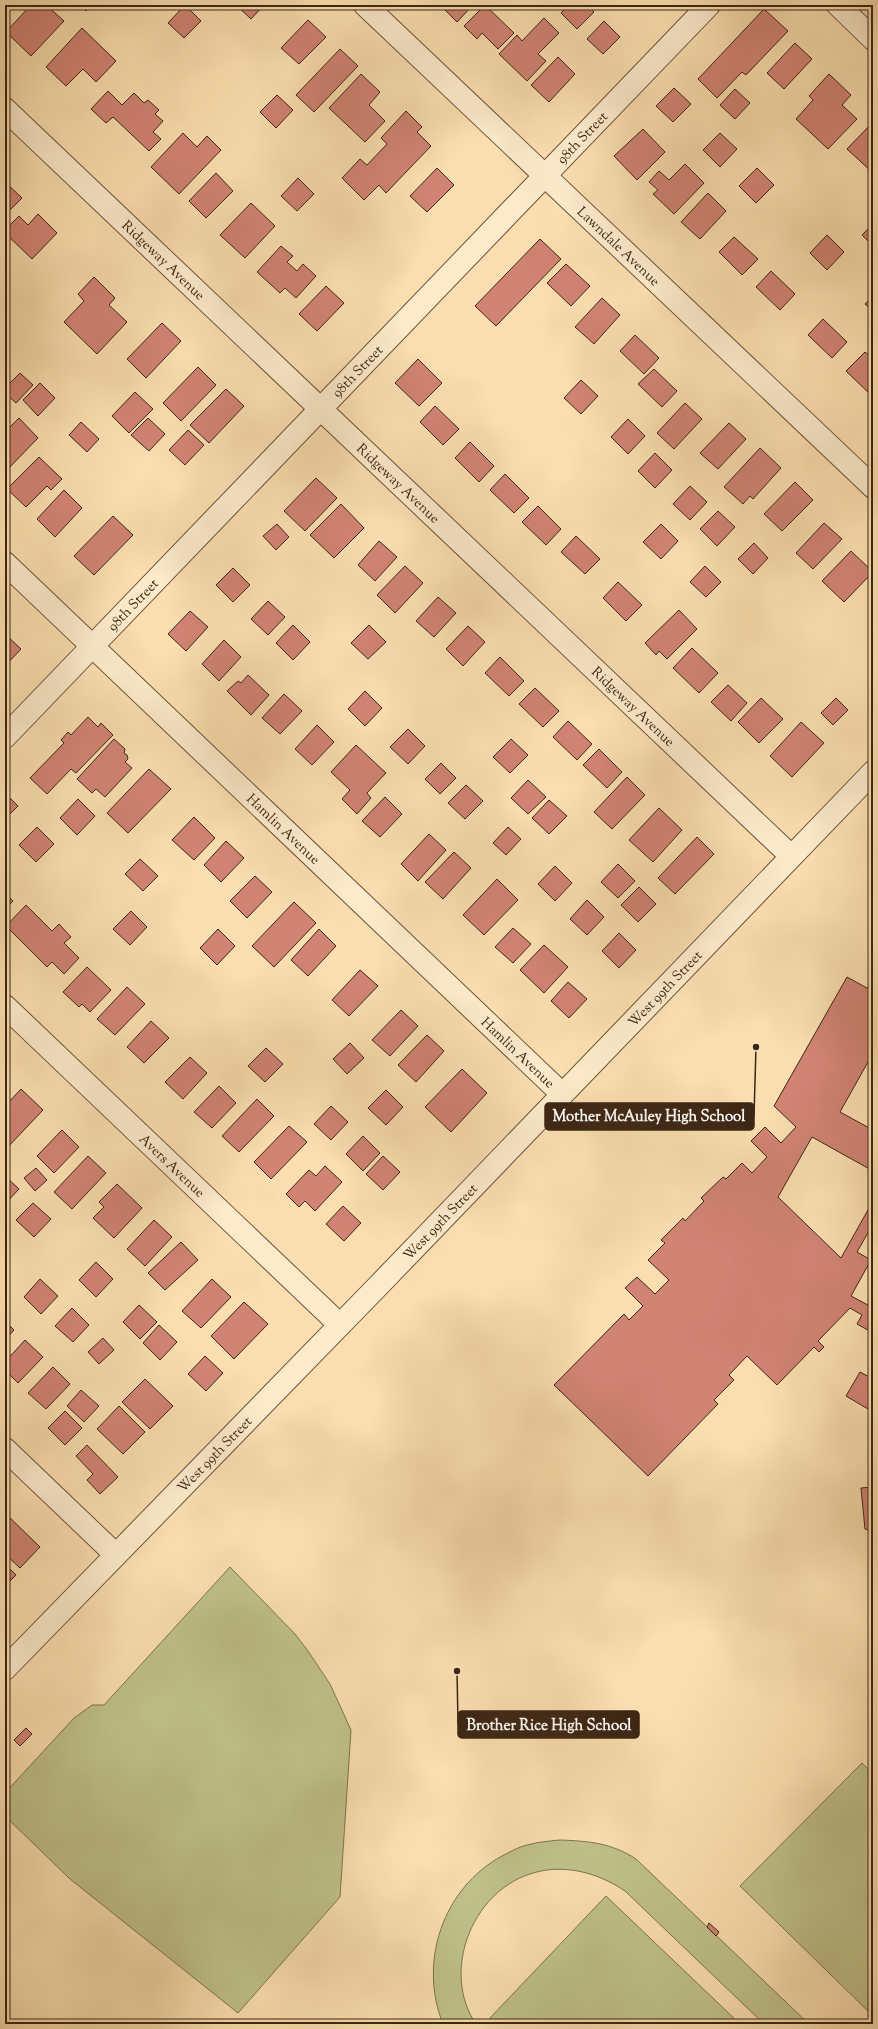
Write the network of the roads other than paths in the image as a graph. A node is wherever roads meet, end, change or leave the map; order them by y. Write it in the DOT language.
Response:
graph roads {
  1 [pos="365,5"];
  2 [pos="709,5"];
  3 [pos="838,5"];
  4 [pos="873,39"];
  5 [pos="5,110"];
  6 [pos="545,176"];
  7 [pos="321,410"];
  8 [pos="873,487"];
  9 [pos="5,563"];
  10 [pos="92,646"];
  11 [pos="5,737"];
  12 [pos="873,772"];
  13 [pos="791,856"];
  14 [pos="5,1006"];
  15 [pos="562,1094"];
  16 [pos="340,1325"];
  17 [pos="5,1449"];
  18 [pos="116,1555"];
  19 [pos="5,1669"];
  1 -- 6 [label="street, Lawndale Avenue"];
  2 -- 6 [label="street, 98th Street"];
  3 -- 4 [label="street"];
  5 -- 7 [label="street, Ridgeway Avenue"];
  6 -- 7 [label="street, 98th Street"];
  6 -- 8 [label="street, Lawndale Avenue"];
  7 -- 10 [label="street, 98th Street"];
  7 -- 13 [label="street, Ridgeway Avenue"];
  9 -- 10 [label="street, Hamlin Avenue"];
  10 -- 11 [label="street, 98th Street"];
  10 -- 15 [label="street, Hamlin Avenue"];
  12 -- 13 [label="street, West 99th Street"];
  13 -- 15 [label="street, West 99th Street"];
  14 -- 16 [label="street, Avers Avenue"];
  15 -- 16 [label="street, West 99th Street"];
  16 -- 18 [label="street, West 99th Street"];
  17 -- 18 [label="street"];
  18 -- 19 [label="street, West 99th Street"];
}
